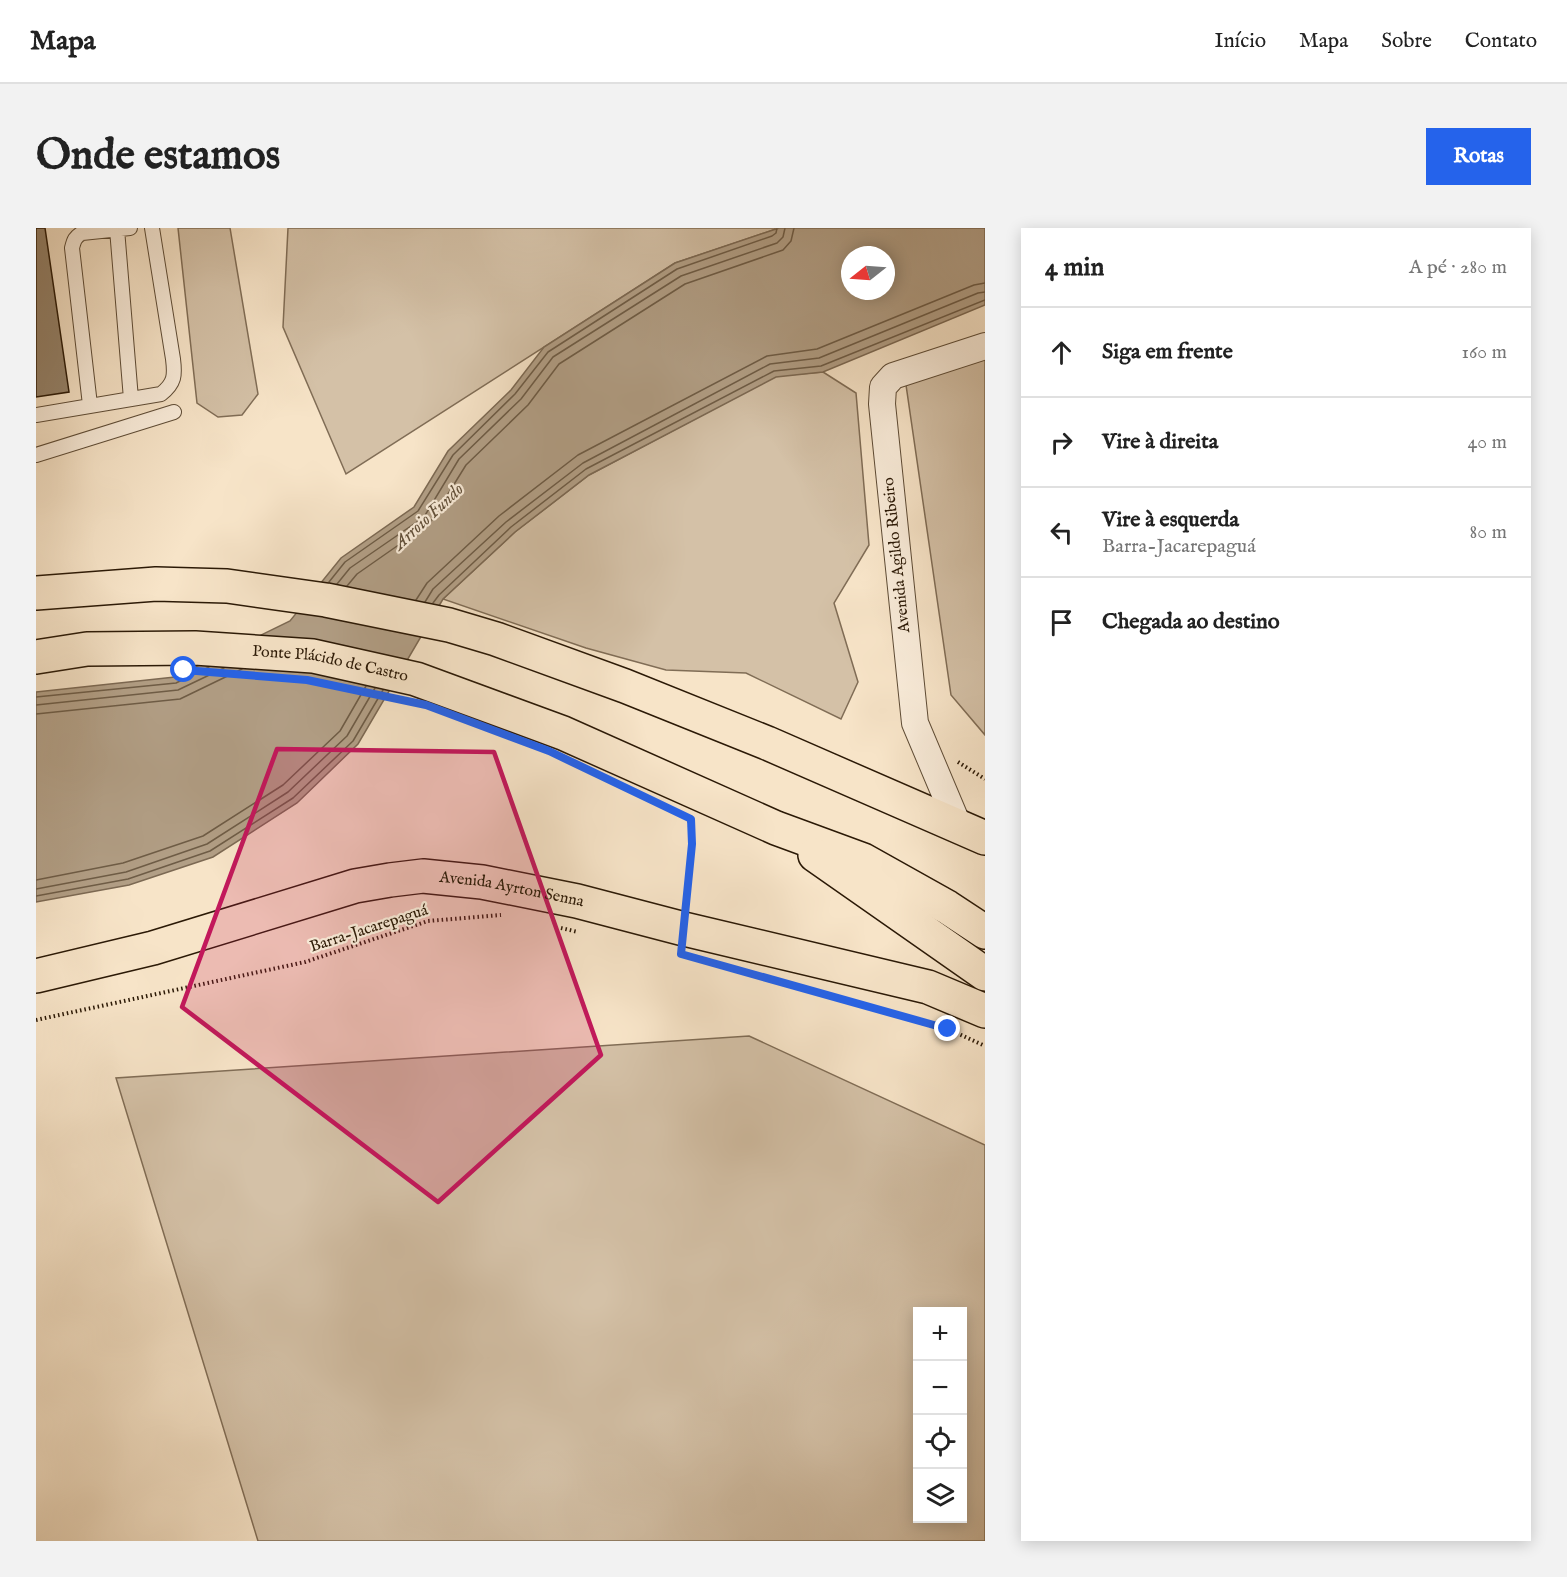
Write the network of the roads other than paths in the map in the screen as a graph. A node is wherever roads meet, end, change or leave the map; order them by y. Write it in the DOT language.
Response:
graph roads {
  1 [pos="152,228"];
  2 [pos="124,229"];
  3 [pos="985,346"];
  4 [pos="131,399"];
  5 [pos="90,405"];
  6 [pos="174,412"];
  7 [pos="36,415"];
  8 [pos="36,455"];
  9 [pos="36,593"];
  10 [pos="36,657"];
  11 [pos="776,828"];
  12 [pos="969,831"];
  13 [pos="985,855"];
  14 [pos="985,932"];
  15 [pos="985,974"];
  16 [pos="39,976"];
  17 [pos="985,1011"];
  1 -- 4 [label="lane"];
  2 -- 4 [label="lane"];
  2 -- 5 [label="lane"];
  3 -- 12 [label="street, Avenida Agildo Ribeiro"];
  4 -- 5 [label="lane"];
  5 -- 7 [label="lane"];
  6 -- 8 [label="lane"];
  9 -- 12 [label="highway"];
  10 -- 11 [label="highway, Ponte Plácido de Castro"];
  11 -- 14 [label="highway"];
  11 -- 15 [label="highway"];
  12 -- 13 [label="highway"];
  16 -- 17 [label="highway, Avenida Ayrton Senna"];
}
